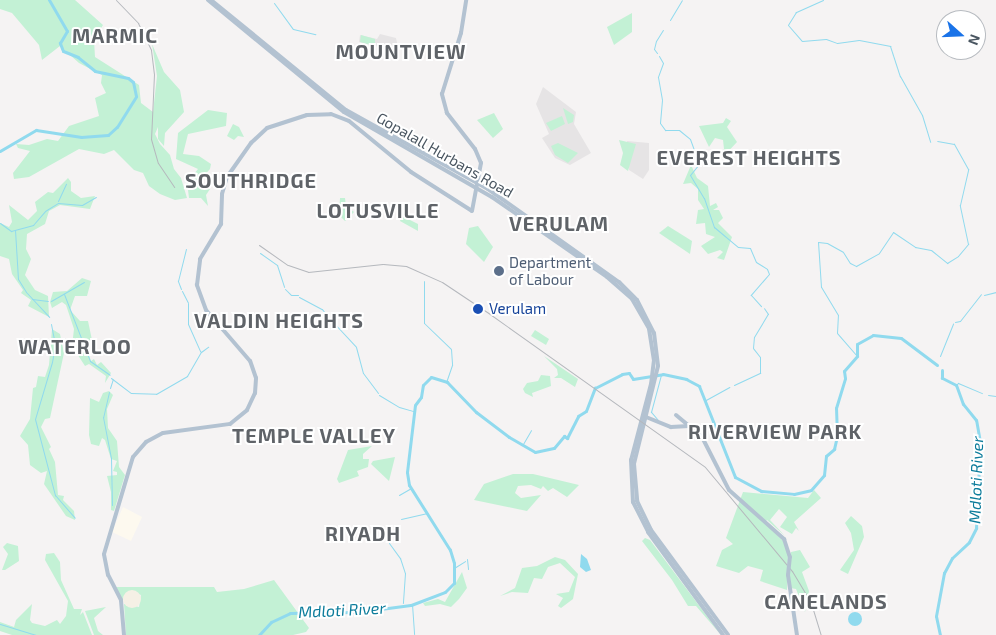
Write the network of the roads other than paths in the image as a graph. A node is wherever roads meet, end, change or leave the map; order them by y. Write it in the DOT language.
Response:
graph roads {
  1 [pos="210,0"];
  2 [pos="466,0"];
  3 [pos="479,157"];
  4 [pos="482,172"];
  5 [pos="479,178"];
  6 [pos="471,180"];
  7 [pos="465,181"];
  8 [pos="478,186"];
  9 [pos="484,189"];
  10 [pos="475,197"];
  11 [pos="472,203"];
  12 [pos="465,207"];
  13 [pos="472,210"];
  14 [pos="652,390"];
  15 [pos="649,408"];
  16 [pos="676,415"];
  17 [pos="644,416"];
  18 [pos="654,420"];
  19 [pos="644,426"];
  20 [pos="688,426"];
  21 [pos="650,532"];
  22 [pos="124,635"];
  23 [pos="723,635"];
  24 [pos="728,635"];
  25 [pos="797,635"];
  1 -- 6 [label="main road, Gopalall Hurbans Road"];
  1 -- 7 [label="main road, Gopalall Hurbans Road"];
  2 -- 3 [label="main road"];
  3 -- 4 [label="main road"];
  3 -- 5 [label="main road"];
  4 -- 8 [label="main road"];
  4 -- 9 [label="main road"];
  5 -- 6 [label="main road"];
  5 -- 8 [label="main road"];
  6 -- 8 [label="main road, Gopalall Hurbans Road"];
  7 -- 8 [label="main road, Gopalall Hurbans Road"];
  7 -- 10 [label="main road"];
  8 -- 9 [label="main road, Gopalall Hurbans Road"];
  8 -- 10 [label="main road"];
  9 -- 10 [label="main road"];
  9 -- 14 [label="main road, Gopalall Hurbans Road"];
  10 -- 11 [label="main road"];
  10 -- 13 [label="main road"];
  11 -- 12 [label="main road"];
  11 -- 13 [label="main road"];
  12 -- 13 [label="main road"];
  12 -- 22 [label="main road"];
  14 -- 15 [label="main road, Gopalall Hurbans Road"];
  14 -- 17 [label="main road, Gopalall Hurbans Road"];
  15 -- 17 [label="main road, Gopalall Hurbans Road"];
  15 -- 18 [label="main road"];
  16 -- 20 [label="main road"];
  17 -- 18 [label="main road"];
  17 -- 19 [label="main road, Gopalall Hurbans Road"];
  17 -- 21 [label="main road, Gopalall Hurbans Road"];
  18 -- 19 [label="main road"];
  18 -- 20 [label="main road"];
  19 -- 21 [label="main road, Gopalall Hurbans Road"];
  20 -- 25 [label="main road, bridge"];
  21 -- 23 [label="main road, Gopalall Hurbans Road"];
  21 -- 24 [label="main road, Gopalall Hurbans Road"];
}
